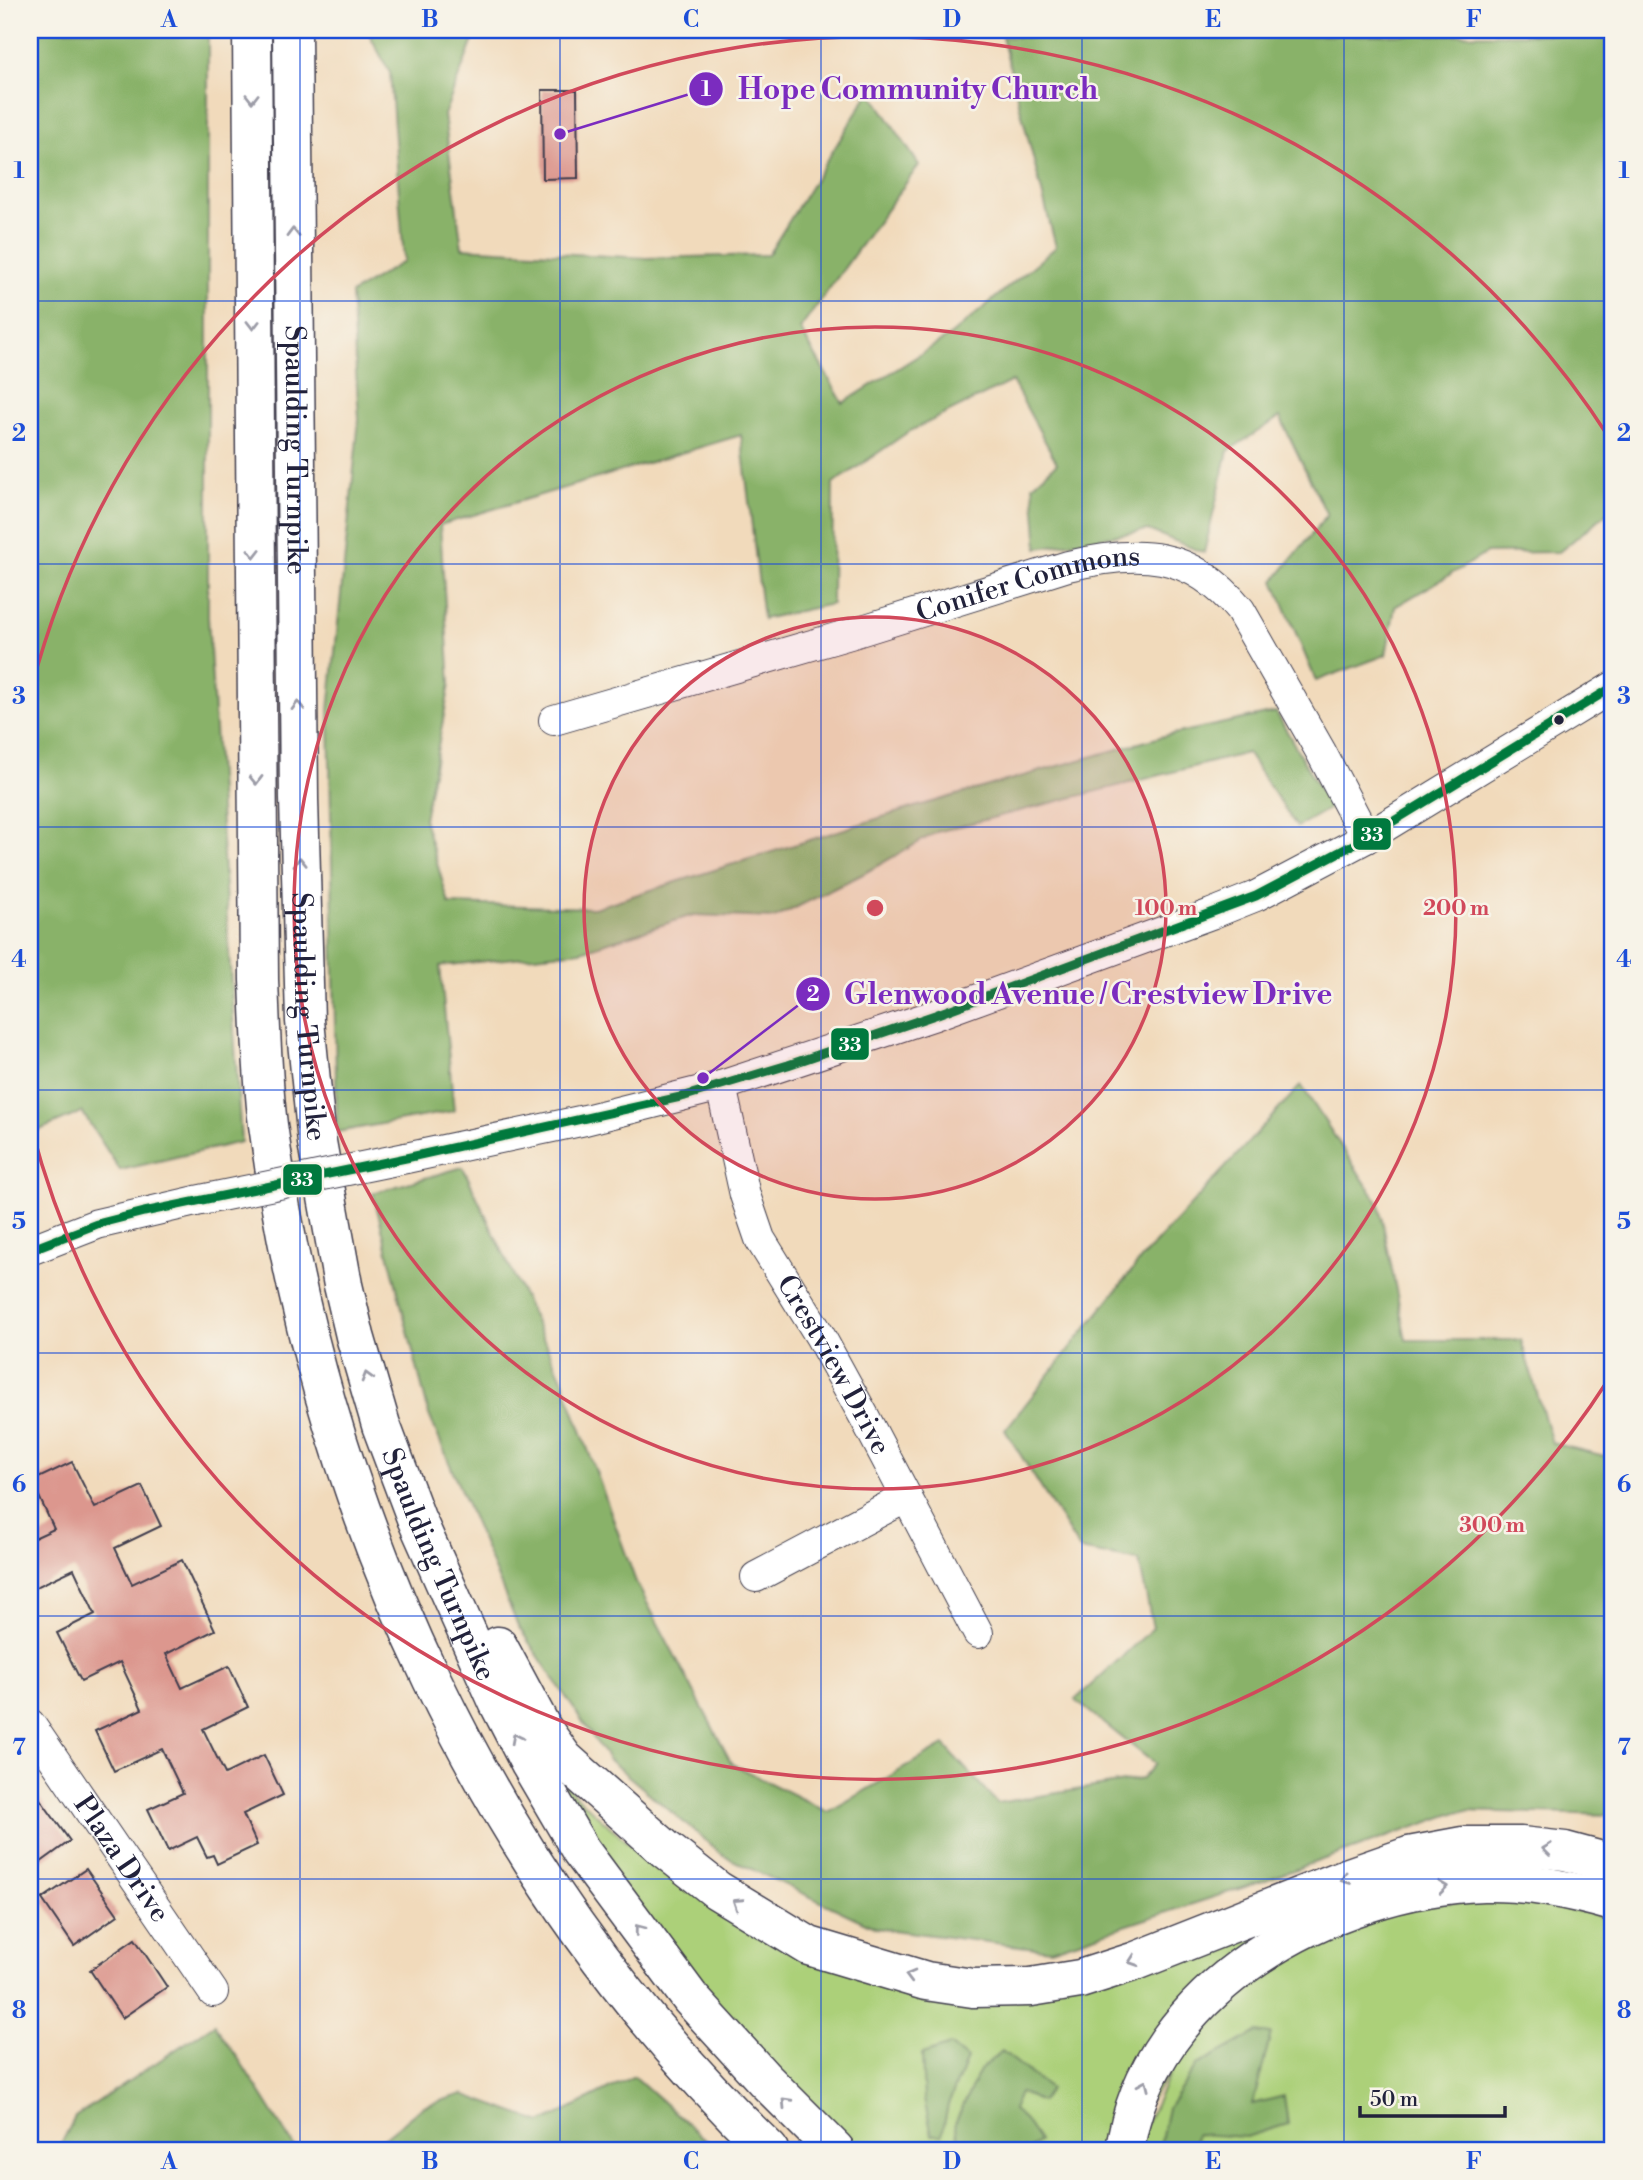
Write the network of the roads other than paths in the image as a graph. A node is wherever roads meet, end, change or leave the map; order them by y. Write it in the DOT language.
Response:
graph roads {
  1 [pos="252,30"];
  2 [pos="292,30"];
  3 [pos="1613,687"];
  4 [pos="554,720"];
  5 [pos="1366,838"];
  6 [pos="721,1086"];
  7 [pos="30,1250"];
  8 [pos="387,1442"];
  9 [pos="907,1497"];
  10 [pos="756,1577"];
  11 [pos="978,1633"];
  12 [pos="30,1724"];
  13 [pos="1613,1864"];
  14 [pos="1613,1902"];
  15 [pos="213,1992"];
  16 [pos="769,2150"];
  17 [pos="835,2150"];
  18 [pos="1125,2150"];
  1 -- 16 [label="highway, Spaulding Turnpike, one-way"];
  8 -- 2 [label="highway, Spaulding Turnpike, one-way"];
  3 -- 5 [label="street"];
  4 -- 5 [label="street, Conifer Commons"];
  5 -- 6 [label="street"];
  6 -- 7 [label="street, bridge"];
  6 -- 9 [label="street, Crestview Drive"];
  13 -- 8 [label="highway, one-way"];
  17 -- 8 [label="highway, Spaulding Turnpike, one-way"];
  9 -- 10 [label="street"];
  9 -- 11 [label="street, Crestview Drive"];
  12 -- 15 [label="street, Plaza Drive"];
  18 -- 14 [label="highway, one-way"];
}
